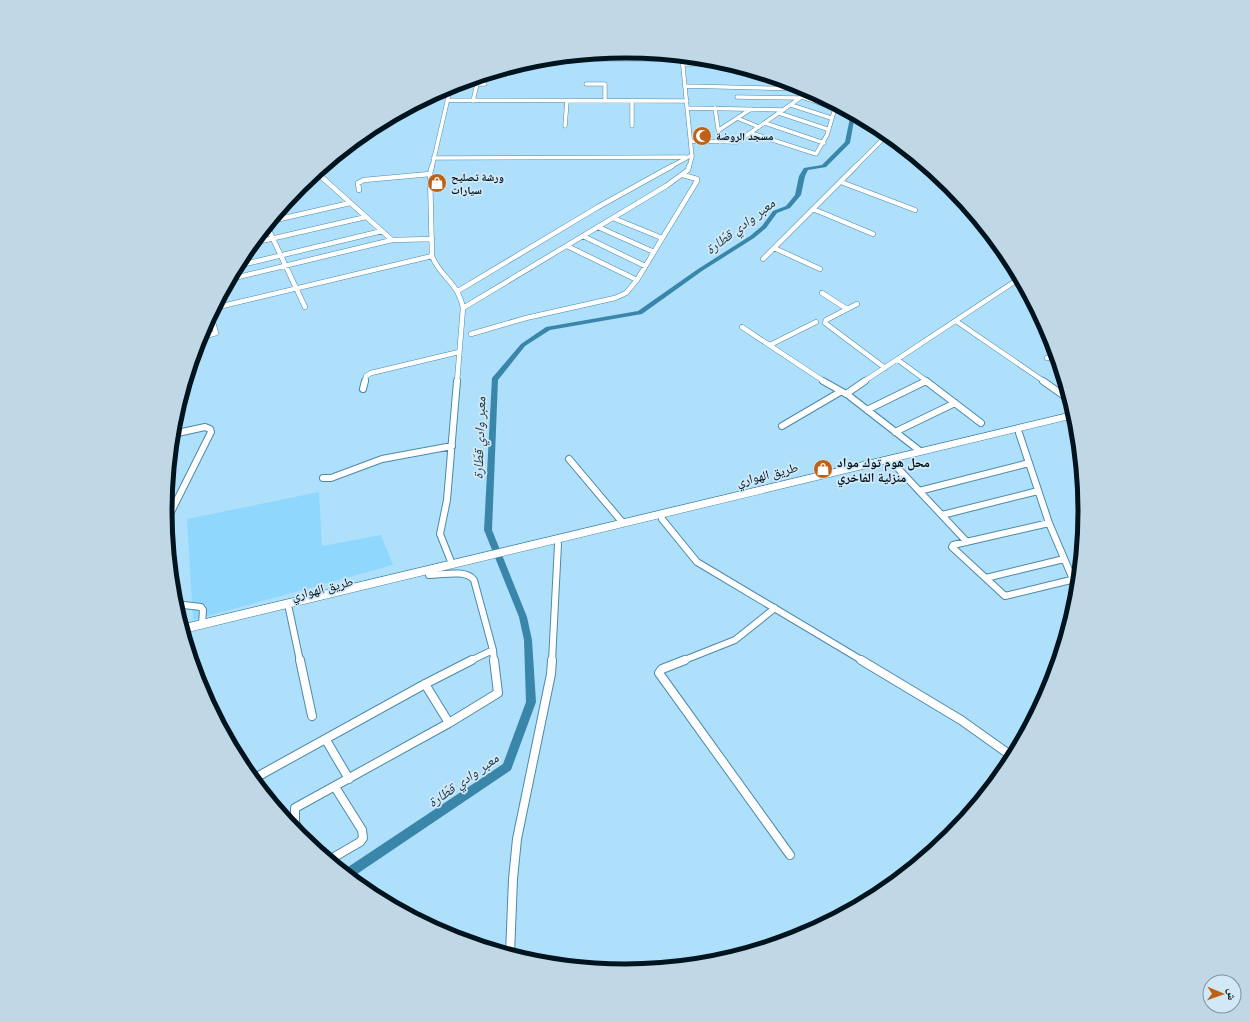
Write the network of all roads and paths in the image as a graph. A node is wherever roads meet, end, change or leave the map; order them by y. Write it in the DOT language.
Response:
graph roads {
  1 [pos="592,59"];
  2 [pos="663,60"];
  3 [pos="683,62"];
  4 [pos="474,84"];
  5 [pos="477,84"];
  6 [pos="486,84"];
  7 [pos="586,84"];
  8 [pos="685,86"];
  9 [pos="736,88"];
  10 [pos="789,89"];
  11 [pos="448,94"];
  12 [pos="805,95"];
  13 [pos="737,97"];
  14 [pos="801,98"];
  15 [pos="447,100"];
  16 [pos="473,100"];
  17 [pos="568,101"];
  18 [pos="605,101"];
  19 [pos="632,101"];
  20 [pos="687,101"];
  21 [pos="820,102"];
  22 [pos="791,105"];
  23 [pos="688,108"];
  24 [pos="716,108"];
  25 [pos="738,109"];
  26 [pos="751,109"];
  27 [pos="784,110"];
  28 [pos="834,110"];
  29 [pos="779,113"];
  30 [pos="737,118"];
  31 [pos="831,118"];
  32 [pos="765,123"];
  33 [pos="565,126"];
  34 [pos="632,126"];
  35 [pos="760,127"];
  36 [pos="827,129"];
  37 [pos="719,130"];
  38 [pos="751,133"];
  39 [pos="883,139"];
  40 [pos="691,141"];
  41 [pos="720,142"];
  42 [pos="824,143"];
  43 [pos="690,156"];
  44 [pos="433,158"];
  45 [pos="430,174"];
  46 [pos="684,175"];
  47 [pos="320,176"];
  48 [pos="841,182"];
  49 [pos="359,190"];
  50 [pos="350,203"];
  51 [pos="813,209"];
  52 [pos="915,210"];
  53 [pos="366,217"];
  54 [pos="613,218"];
  55 [pos="278,219"];
  56 [pos="598,227"];
  57 [pos="269,231"];
  58 [pos="382,232"];
  59 [pos="873,234"];
  60 [pos="583,236"];
  61 [pos="273,238"];
  62 [pos="662,238"];
  63 [pos="432,239"];
  64 [pos="392,240"];
  65 [pos="262,241"];
  66 [pos="567,246"];
  67 [pos="774,248"];
  68 [pos="654,252"];
  69 [pos="281,256"];
  70 [pos="432,256"];
  71 [pos="763,259"];
  72 [pos="245,264"];
  73 [pos="286,266"];
  74 [pos="645,266"];
  75 [pos="820,269"];
  76 [pos="237,277"];
  77 [pos="637,280"];
  78 [pos="1015,281"];
  79 [pos="296,288"];
  80 [pos="458,291"];
  81 [pos="822,293"];
  82 [pos="857,304"];
  83 [pos="222,306"];
  84 [pos="305,307"];
  85 [pos="463,308"];
  86 [pos="847,309"];
  87 [pos="956,321"];
  88 [pos="816,322"];
  89 [pos="213,323"];
  90 [pos="742,327"];
  91 [pos="472,334"];
  92 [pos="207,336"];
  93 [pos="770,346"];
  94 [pos="459,352"];
  95 [pos="1051,357"];
  96 [pos="1047,358"];
  97 [pos="898,360"];
  98 [pos="885,368"];
  99 [pos="927,381"];
  100 [pos="363,389"];
  101 [pos="840,392"];
  102 [pos="846,394"];
  103 [pos="1063,395"];
  104 [pos="956,403"];
  105 [pos="867,410"];
  106 [pos="1068,416"];
  107 [pos="1068,421"];
  108 [pos="981,423"];
  109 [pos="782,426"];
  110 [pos="895,432"];
  111 [pos="1019,432"];
  112 [pos="179,433"];
  113 [pos="452,446"];
  114 [pos="920,451"];
  115 [pos="569,459"];
  116 [pos="893,463"];
  117 [pos="1029,463"];
  118 [pos="831,475"];
  119 [pos="324,478"];
  120 [pos="919,491"];
  121 [pos="1038,492"];
  122 [pos="172,510"];
  123 [pos="942,515"];
  124 [pos="662,519"];
  125 [pos="623,523"];
  126 [pos="1049,523"];
  127 [pos="967,542"];
  128 [pos="558,544"];
  129 [pos="514,552"];
  130 [pos="1064,559"];
  131 [pos="452,564"];
  132 [pos="465,564"];
  133 [pos="429,575"];
  134 [pos="986,578"];
  135 [pos="182,604"];
  136 [pos="775,608"];
  137 [pos="288,609"];
  138 [pos="202,624"];
  139 [pos="187,628"];
  140 [pos="189,633"];
  141 [pos="493,650"];
  142 [pos="424,684"];
  143 [pos="312,716"];
  144 [pos="449,723"];
  145 [pos="326,740"];
  146 [pos="1008,753"];
  147 [pos="258,776"];
  148 [pos="349,779"];
  149 [pos="335,787"];
  150 [pos="295,821"];
  151 [pos="790,855"];
  152 [pos="333,858"];
  153 [pos="510,949"];
  1 -- 2 [label="street"];
  3 -- 8 [label="street"];
  4 -- 5 [label="street"];
  5 -- 6 [label="street"];
  5 -- 16 [label="street"];
  7 -- 18 [label="street"];
  8 -- 9 [label="street"];
  8 -- 20 [label="street"];
  9 -- 10 [label="street"];
  9 -- 13 [label="street"];
  11 -- 15 [label="street"];
  12 -- 14 [label="street"];
  13 -- 14 [label="street"];
  13 -- 25 [label="street"];
  14 -- 21 [label="street"];
  14 -- 22 [label="street"];
  15 -- 16 [label="street"];
  15 -- 44 [label="street"];
  16 -- 17 [label="street"];
  17 -- 18 [label="street"];
  17 -- 33 [label="street"];
  18 -- 19 [label="street"];
  19 -- 20 [label="street"];
  19 -- 34 [label="street"];
  20 -- 23 [label="street"];
  22 -- 27 [label="street"];
  22 -- 31 [label="street"];
  23 -- 24 [label="street"];
  23 -- 40 [label="street"];
  24 -- 25 [label="street"];
  24 -- 37 [label="street"];
  25 -- 26 [label="street"];
  26 -- 27 [label="street"];
  26 -- 30 [label="street"];
  27 -- 29 [label="street"];
  28 -- 31 [label="street"];
  29 -- 32 [label="street"];
  29 -- 36 [label="street"];
  30 -- 35 [label="street"];
  30 -- 37 [label="street"];
  31 -- 36 [label="street"];
  32 -- 35 [label="street"];
  32 -- 42 [label="street"];
  35 -- 38 [label="street"];
  36 -- 42 [label="street"];
  37 -- 41 [label="street"];
  38 -- 41 [label="street"];
  38 -- 42 [label="street"];
  39 -- 48 [label="street"];
  40 -- 41 [label="street"];
  40 -- 43 [label="street"];
  43 -- 44 [label="street"];
  43 -- 46 [label="street"];
  43 -- 80 [label="street"];
  44 -- 45 [label="street"];
  45 -- 49 [label="street"];
  45 -- 63 [label="street"];
  46 -- 54 [label="street"];
  46 -- 62 [label="street"];
  47 -- 50 [label="street"];
  48 -- 51 [label="street"];
  48 -- 52 [label="street"];
  50 -- 53 [label="street"];
  50 -- 55 [label="street"];
  51 -- 59 [label="street"];
  51 -- 67 [label="street"];
  53 -- 58 [label="street"];
  53 -- 61 [label="street"];
  54 -- 56 [label="street"];
  54 -- 62 [label="street"];
  56 -- 60 [label="street"];
  56 -- 68 [label="street"];
  57 -- 61 [label="street"];
  58 -- 64 [label="street"];
  58 -- 69 [label="street"];
  60 -- 66 [label="street"];
  60 -- 74 [label="street"];
  61 -- 65 [label="street"];
  61 -- 69 [label="street"];
  62 -- 68 [label="street"];
  63 -- 64 [label="street"];
  63 -- 70 [label="street"];
  64 -- 73 [label="street"];
  66 -- 77 [label="street"];
  66 -- 85 [label="street"];
  67 -- 71 [label="street"];
  67 -- 75 [label="street"];
  68 -- 74 [label="street"];
  69 -- 72 [label="street"];
  69 -- 73 [label="street"];
  70 -- 79 [label="street"];
  70 -- 80 [label="street"];
  73 -- 76 [label="street"];
  73 -- 79 [label="street"];
  74 -- 77 [label="street"];
  77 -- 91 [label="street"];
  78 -- 87 [label="street"];
  79 -- 83 [label="street"];
  79 -- 84 [label="street"];
  80 -- 85 [label="street"];
  81 -- 86 [label="street"];
  82 -- 86 [label="street"];
  85 -- 94 [label="street"];
  86 -- 98 [label="street"];
  87 -- 97 [label="street"];
  87 -- 103 [label="street"];
  88 -- 93 [label="street"];
  89 -- 92 [label="street"];
  90 -- 93 [label="street"];
  93 -- 101 [label="street"];
  94 -- 100 [label="street"];
  94 -- 113 [label="street"];
  95 -- 96 [label="street"];
  97 -- 98 [label="street"];
  97 -- 99 [label="street"];
  98 -- 102 [label="street"];
  99 -- 104 [label="street"];
  99 -- 105 [label="street"];
  101 -- 102 [label="street"];
  101 -- 109 [label="street"];
  102 -- 105 [label="street"];
  104 -- 108 [label="street"];
  104 -- 110 [label="street"];
  105 -- 110 [label="street"];
  106 -- 114 [label="highway, طريق الهواري"];
  107 -- 111 [label="highway, طريق الهواري"];
  110 -- 114 [label="street"];
  111 -- 116 [label="highway, طريق الهواري"];
  111 -- 117 [label="street"];
  112 -- 122 [label="street"];
  113 -- 119 [label="street"];
  113 -- 131 [label="street"];
  114 -- 118 [label="highway, طريق الهواري"];
  115 -- 125 [label="street"];
  116 -- 118 [label="highway, طريق الهواري"];
  116 -- 120 [label="street"];
  117 -- 120 [label="street"];
  117 -- 121 [label="street"];
  118 -- 124 [label="highway, طريق الهواري"];
  118 -- 125 [label="highway, طريق الهواري"];
  120 -- 123 [label="street"];
  121 -- 123 [label="street"];
  121 -- 126 [label="street"];
  123 -- 127 [label="street"];
  124 -- 128 [label="highway, طريق الهواري"];
  124 -- 136 [label="street"];
  125 -- 129 [label="highway, طريق الهواري"];
  126 -- 127 [label="street"];
  126 -- 130 [label="street"];
  127 -- 134 [label="street"];
  128 -- 129 [label="highway, طريق الهواري"];
  128 -- 153 [label="street"];
  129 -- 132 [label="highway"];
  130 -- 134 [label="street"];
  130 -- 134 [label="street"];
  131 -- 132 [label="highway, طريق الهواري"];
  131 -- 138 [label="highway, طريق الهواري"];
  132 -- 133 [label="highway, طريق الهواري"];
  133 -- 137 [label="highway, طريق الهواري"];
  133 -- 141 [label="street"];
  135 -- 138 [label="street"];
  136 -- 146 [label="street"];
  136 -- 151 [label="street"];
  137 -- 140 [label="highway, طريق الهواري"];
  137 -- 143 [label="street"];
  138 -- 139 [label="highway, طريق الهواري"];
  141 -- 142 [label="street"];
  141 -- 144 [label="street"];
  142 -- 144 [label="street"];
  142 -- 145 [label="street"];
  144 -- 148 [label="street"];
  145 -- 147 [label="street"];
  145 -- 148 [label="street"];
  148 -- 149 [label="street"];
  149 -- 150 [label="street"];
  149 -- 152 [label="street"];
}
